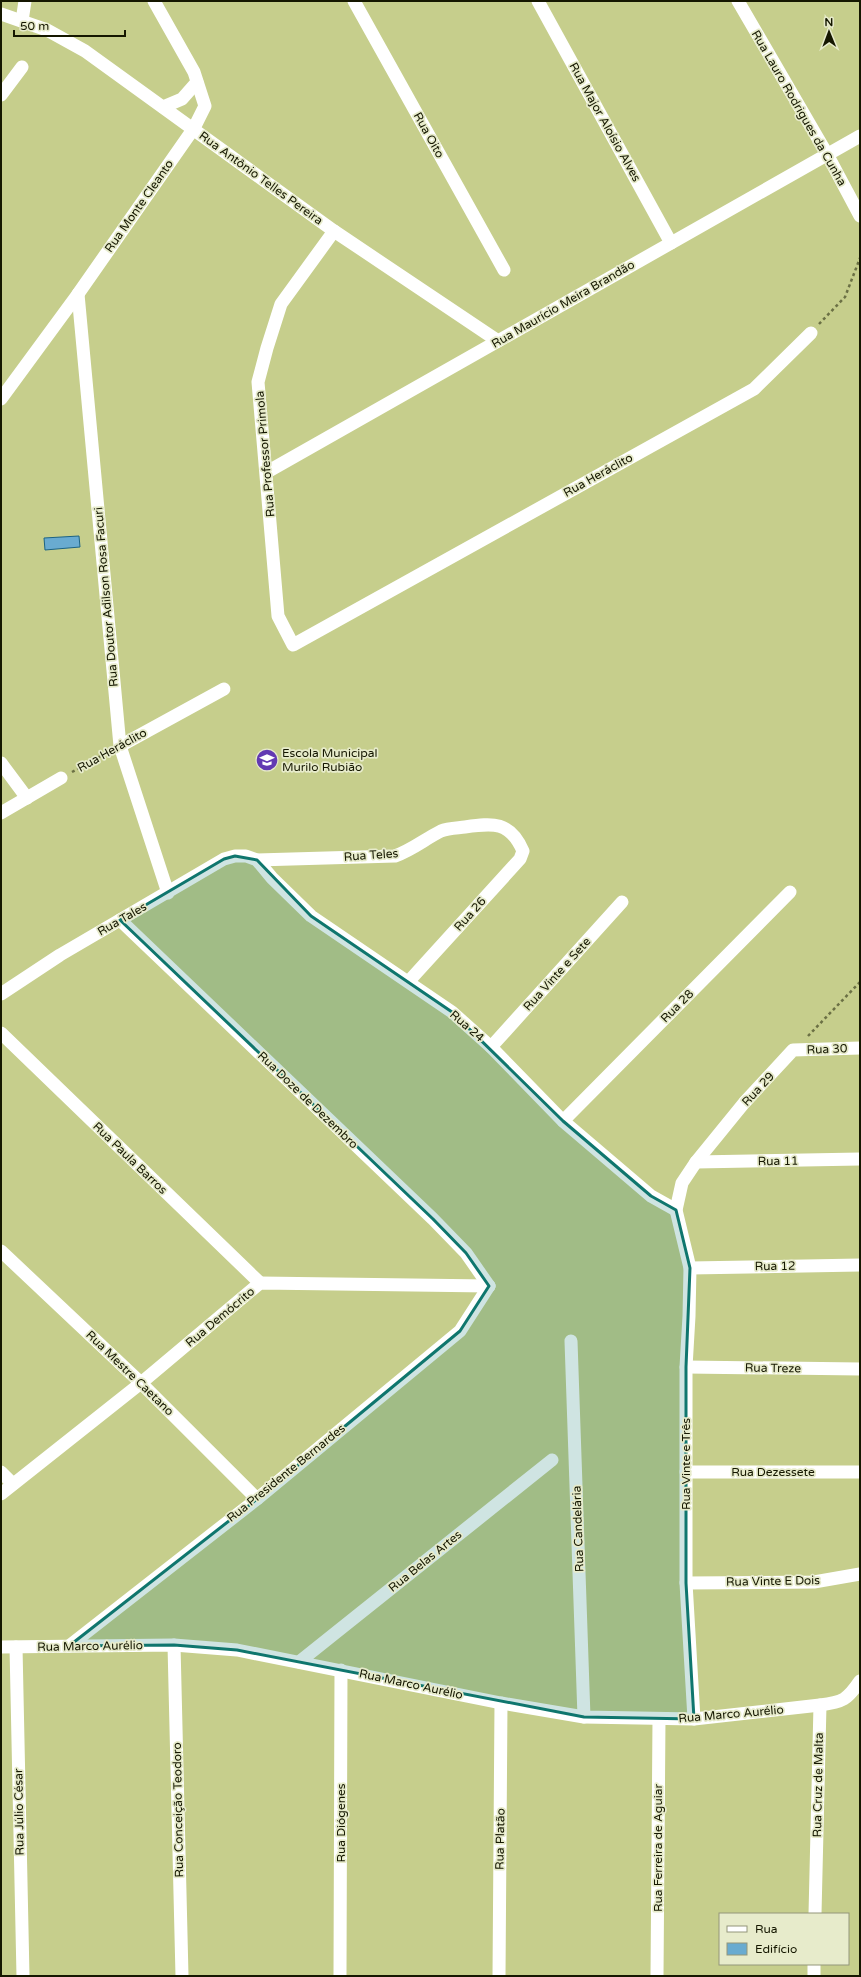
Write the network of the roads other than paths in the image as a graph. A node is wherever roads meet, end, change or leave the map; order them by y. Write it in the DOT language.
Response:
graph roads {
  1 [pos="25,1"];
  2 [pos="154,1"];
  3 [pos="354,1"];
  4 [pos="538,1"];
  5 [pos="738,1"];
  6 [pos="1,14"];
  7 [pos="22,21"];
  8 [pos="22,67"];
  9 [pos="198,82"];
  10 [pos="1,96"];
  11 [pos="163,107"];
  12 [pos="194,128"];
  13 [pos="860,136"];
  14 [pos="827,154"];
  15 [pos="860,216"];
  16 [pos="334,231"];
  17 [pos="671,243"];
  18 [pos="504,270"];
  19 [pos="78,294"];
  20 [pos="811,333"];
  21 [pos="498,341"];
  22 [pos="1,399"];
  23 [pos="267,472"];
  24 [pos="293,645"];
  25 [pos="224,689"];
  26 [pos="120,746"];
  27 [pos="1,763"];
  28 [pos="61,778"];
  29 [pos="27,798"];
  30 [pos="1,813"];
  31 [pos="520,843"];
  32 [pos="252,858"];
  33 [pos="790,892"];
  34 [pos="168,893"];
  35 [pos="622,902"];
  36 [pos="120,920"];
  37 [pos="409,981"];
  38 [pos="1,994"];
  39 [pos="1,1033"];
  40 [pos="491,1047"];
  41 [pos="860,1048"];
  42 [pos="793,1050"];
  43 [pos="563,1121"];
  44 [pos="860,1159"];
  45 [pos="696,1162"];
  46 [pos="676,1210"];
  47 [pos="1,1250"];
  48 [pos="860,1265"];
  49 [pos="690,1268"];
  50 [pos="260,1283"];
  51 [pos="489,1286"];
  52 [pos="571,1341"];
  53 [pos="686,1368"];
  54 [pos="860,1369"];
  55 [pos="141,1383"];
  56 [pos="552,1460"];
  57 [pos="1,1472"];
  58 [pos="686,1472"];
  59 [pos="860,1472"];
  60 [pos="13,1484"];
  61 [pos="1,1494"];
  62 [pos="256,1499"];
  63 [pos="860,1574"];
  64 [pos="686,1583"];
  65 [pos="174,1645"];
  66 [pos="69,1646"];
  67 [pos="1,1647"];
  68 [pos="16,1647"];
  69 [pos="299,1662"];
  70 [pos="341,1670"];
  71 [pos="860,1681"];
  72 [pos="501,1703"];
  73 [pos="820,1705"];
  74 [pos="584,1717"];
  75 [pos="659,1719"];
  76 [pos="694,1719"];
  77 [pos="815,1913"];
  78 [pos="814,1965"];
  79 [pos="23,1976"];
  80 [pos="182,1976"];
  81 [pos="340,1976"];
  82 [pos="498,1976"];
  83 [pos="657,1976"];
  84 [pos="814,1976"];
  1 -- 7 [label="street"];
  2 -- 9 [label="street, Rua Monte Cleanto"];
  3 -- 18 [label="street, Rua Oito"];
  4 -- 17 [label="street, Rua Major Aloísio Alves"];
  5 -- 14 [label="street, Rua Lauro Rodrigues da Cunha"];
  6 -- 7 [label="street, Rua Antônio Telles Pereira"];
  7 -- 11 [label="street, Rua Antônio Telles Pereira"];
  8 -- 10 [label="street"];
  9 -- 11 [label="street"];
  9 -- 12 [label="street, Rua Monte Cleanto"];
  11 -- 12 [label="street, Rua Antônio Telles Pereira"];
  12 -- 16 [label="street, Rua Antônio Telles Pereira"];
  12 -- 19 [label="street, Rua Monte Cleanto"];
  13 -- 14 [label="street, Rua Maurício Meira Brandão"];
  14 -- 15 [label="street, Rua Lauro Rodrigues da Cunha"];
  14 -- 17 [label="street, Rua Maurício Meira Brandão"];
  16 -- 21 [label="street, Rua Antônio Telles Pereira"];
  16 -- 23 [label="street, Rua Professor Primola"];
  17 -- 21 [label="street, Rua Maurício Meira Brandão"];
  19 -- 22 [label="street, Rua Monte Cleanto"];
  19 -- 26 [label="street, Rua Doutor Adilson Rosa Facuri"];
  20 -- 24 [label="street, Rua Heráclito"];
  21 -- 23 [label="street, Rua Maurício Meira Brandão"];
  23 -- 24 [label="street, Rua Professor Primola"];
  25 -- 26 [label="street, Rua Heráclito"];
  26 -- 34 [label="street, Rua Doutor Adilson Rosa Facuri"];
  27 -- 29 [label="street"];
  28 -- 29 [label="street"];
  29 -- 30 [label="street"];
  31 -- 32 [label="street, Rua Teles"];
  31 -- 37 [label="street, Rua 26"];
  32 -- 34 [label="street, Rua Tales"];
  32 -- 37 [label="street, Rua 24"];
  33 -- 43 [label="street, Rua 28"];
  34 -- 36 [label="street, Rua Tales"];
  35 -- 40 [label="street, Rua Vinte e Sete"];
  36 -- 38 [label="street, Rua Tales"];
  36 -- 51 [label="street, Rua Doze de Dezembro"];
  37 -- 40 [label="street, Rua 24"];
  39 -- 50 [label="street, Rua Paula Barros"];
  40 -- 43 [label="street, Rua 24"];
  41 -- 42 [label="street, Rua 30"];
  42 -- 45 [label="street, Rua 29"];
  43 -- 46 [label="street, Rua 24"];
  44 -- 45 [label="street, Rua 11"];
  45 -- 46 [label="street, Rua 29"];
  46 -- 49 [label="street, Rua Vinte e Três"];
  47 -- 55 [label="street, Rua Mestre Caetano"];
  48 -- 49 [label="street, Rua 12"];
  49 -- 53 [label="street, Rua Vinte e Três"];
  50 -- 51 [label="street, Rua Demócrito"];
  50 -- 55 [label="street, Rua Demócrito"];
  51 -- 62 [label="street, Rua Presidente Bernardes"];
  52 -- 74 [label="street, Rua Candelária"];
  53 -- 54 [label="street, Rua Treze"];
  53 -- 58 [label="street, Rua Vinte e Três"];
  55 -- 60 [label="street, Rua Demócrito"];
  55 -- 62 [label="street, Rua Mestre Caetano"];
  56 -- 69 [label="street, Rua Belas Artes"];
  57 -- 60 [label="street"];
  58 -- 59 [label="street, Rua Dezessete"];
  58 -- 64 [label="street, Rua Vinte e Três"];
  60 -- 61 [label="street, Rua Demócrito"];
  62 -- 66 [label="street, Rua Presidente Bernardes"];
  63 -- 64 [label="street, Rua Vinte E Dois"];
  64 -- 76 [label="street, Rua Vinte e Três"];
  65 -- 66 [label="street, Rua Marco Aurélio"];
  65 -- 69 [label="street, Rua Marco Aurélio"];
  65 -- 80 [label="street, Rua Conceição Teodoro"];
  66 -- 68 [label="street, Rua Marco Aurélio"];
  67 -- 68 [label="street, Rua Marco Aurélio"];
  68 -- 79 [label="street, Rua Júlio César"];
  69 -- 70 [label="street, Rua Marco Aurélio"];
  70 -- 72 [label="street, Rua Marco Aurélio"];
  70 -- 81 [label="street, Rua Diógenes"];
  71 -- 73 [label="street"];
  72 -- 74 [label="street, Rua Marco Aurélio"];
  72 -- 82 [label="street, Rua Platão"];
  73 -- 76 [label="street, Rua Marco Aurélio"];
  73 -- 77 [label="street, Rua Cruz de Malta"];
  74 -- 75 [label="street, Rua Marco Aurélio"];
  75 -- 76 [label="street, Rua Marco Aurélio"];
  75 -- 83 [label="street, Rua Ferreira de Aguiar"];
  78 -- 84 [label="street"];
}
